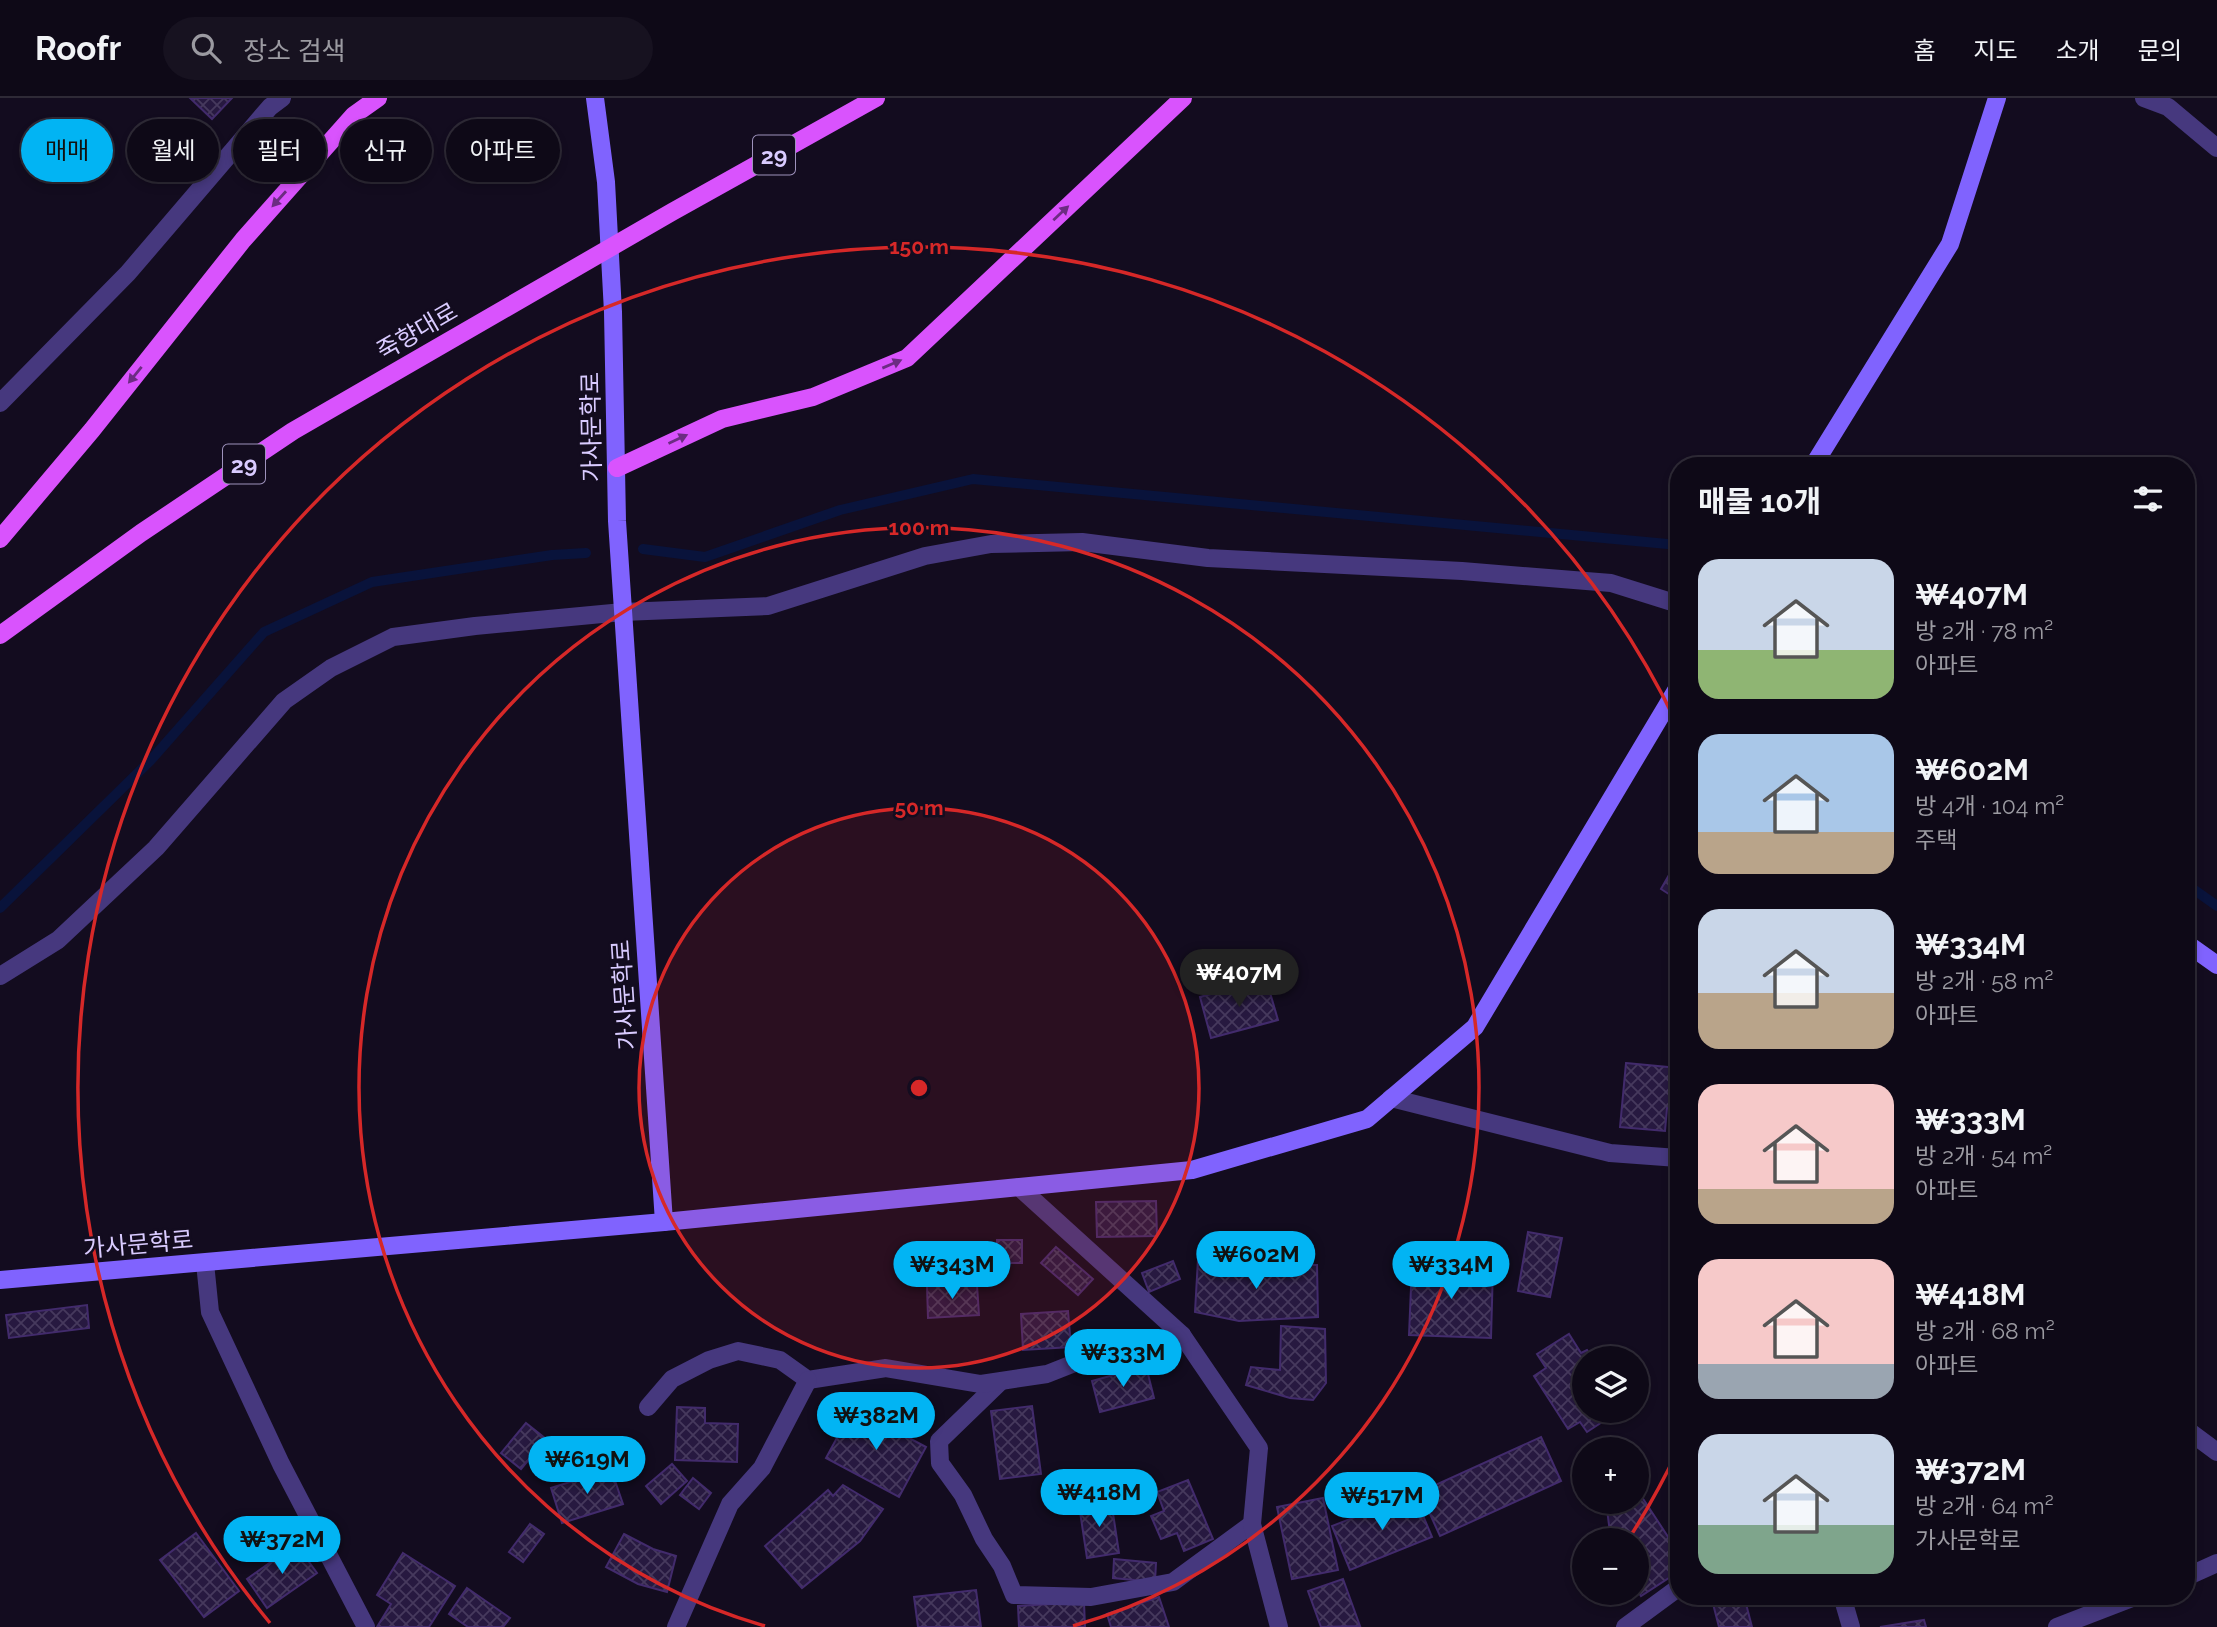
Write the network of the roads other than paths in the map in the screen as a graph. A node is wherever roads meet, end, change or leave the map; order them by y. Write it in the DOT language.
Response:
graph roads {
  1 [pos="282,98"];
  2 [pos="378,98"];
  3 [pos="595,98"];
  4 [pos="876,98"];
  5 [pos="1182,98"];
  6 [pos="1997,98"];
  7 [pos="2144,98"];
  8 [pos="2217,148"];
  9 [pos="0,403"];
  10 [pos="1819,457"];
  11 [pos="617,468"];
  12 [pos="0,539"];
  13 [pos="1670,601"];
  14 [pos="623,612"];
  15 [pos="0,635"];
  16 [pos="1670,700"];
  17 [pos="2195,949"];
  18 [pos="2217,965"];
  19 [pos="0,976"];
  20 [pos="1391,1098"];
  21 [pos="1670,1157"];
  22 [pos="1019,1187"];
  23 [pos="664,1222"];
  24 [pos="205,1263"];
  25 [pos="0,1280"];
  26 [pos="1182,1335"];
  27 [pos="808,1380"];
  28 [pos="1000,1381"];
  29 [pos="648,1407"];
  30 [pos="2195,1436"];
  31 [pos="2217,1452"];
  32 [pos="1252,1524"];
  33 [pos="2217,1563"];
  34 [pos="2195,1573"];
  35 [pos="1670,1594"];
  36 [pos="1845,1605"];
  37 [pos="2114,1605"];
  38 [pos="366,1627"];
  39 [pos="676,1627"];
  40 [pos="1279,1627"];
  41 [pos="1625,1627"];
  42 [pos="1851,1627"];
  43 [pos="2057,1627"];
  1 -- 9 [label="street"];
  2 -- 12 [label="main road, one-way"];
  3 -- 11 [label="main road, 가사문학로"];
  4 -- 15 [label="main road, 죽향대로 / 29"];
  11 -- 5 [label="main road, one-way"];
  6 -- 10 [label="main road"];
  7 -- 8 [label="street"];
  11 -- 14 [label="main road, 가사문학로"];
  13 -- 14 [label="street"];
  14 -- 19 [label="street"];
  14 -- 23 [label="main road, 가사문학로"];
  16 -- 20 [label="main road"];
  17 -- 18 [label="main road"];
  20 -- 21 [label="street"];
  20 -- 22 [label="main road"];
  22 -- 23 [label="main road"];
  22 -- 26 [label="street"];
  23 -- 24 [label="main road, 가사문학로"];
  24 -- 25 [label="main road, 가사문학로"];
  24 -- 38 [label="street"];
  26 -- 28 [label="street"];
  26 -- 32 [label="street"];
  27 -- 28 [label="street"];
  27 -- 29 [label="street"];
  27 -- 39 [label="street"];
  28 -- 32 [label="street"];
  30 -- 31 [label="street"];
  32 -- 40 [label="street"];
  33 -- 34 [label="street"];
  35 -- 41 [label="street"];
  36 -- 42 [label="street"];
  37 -- 43 [label="street"];
}
